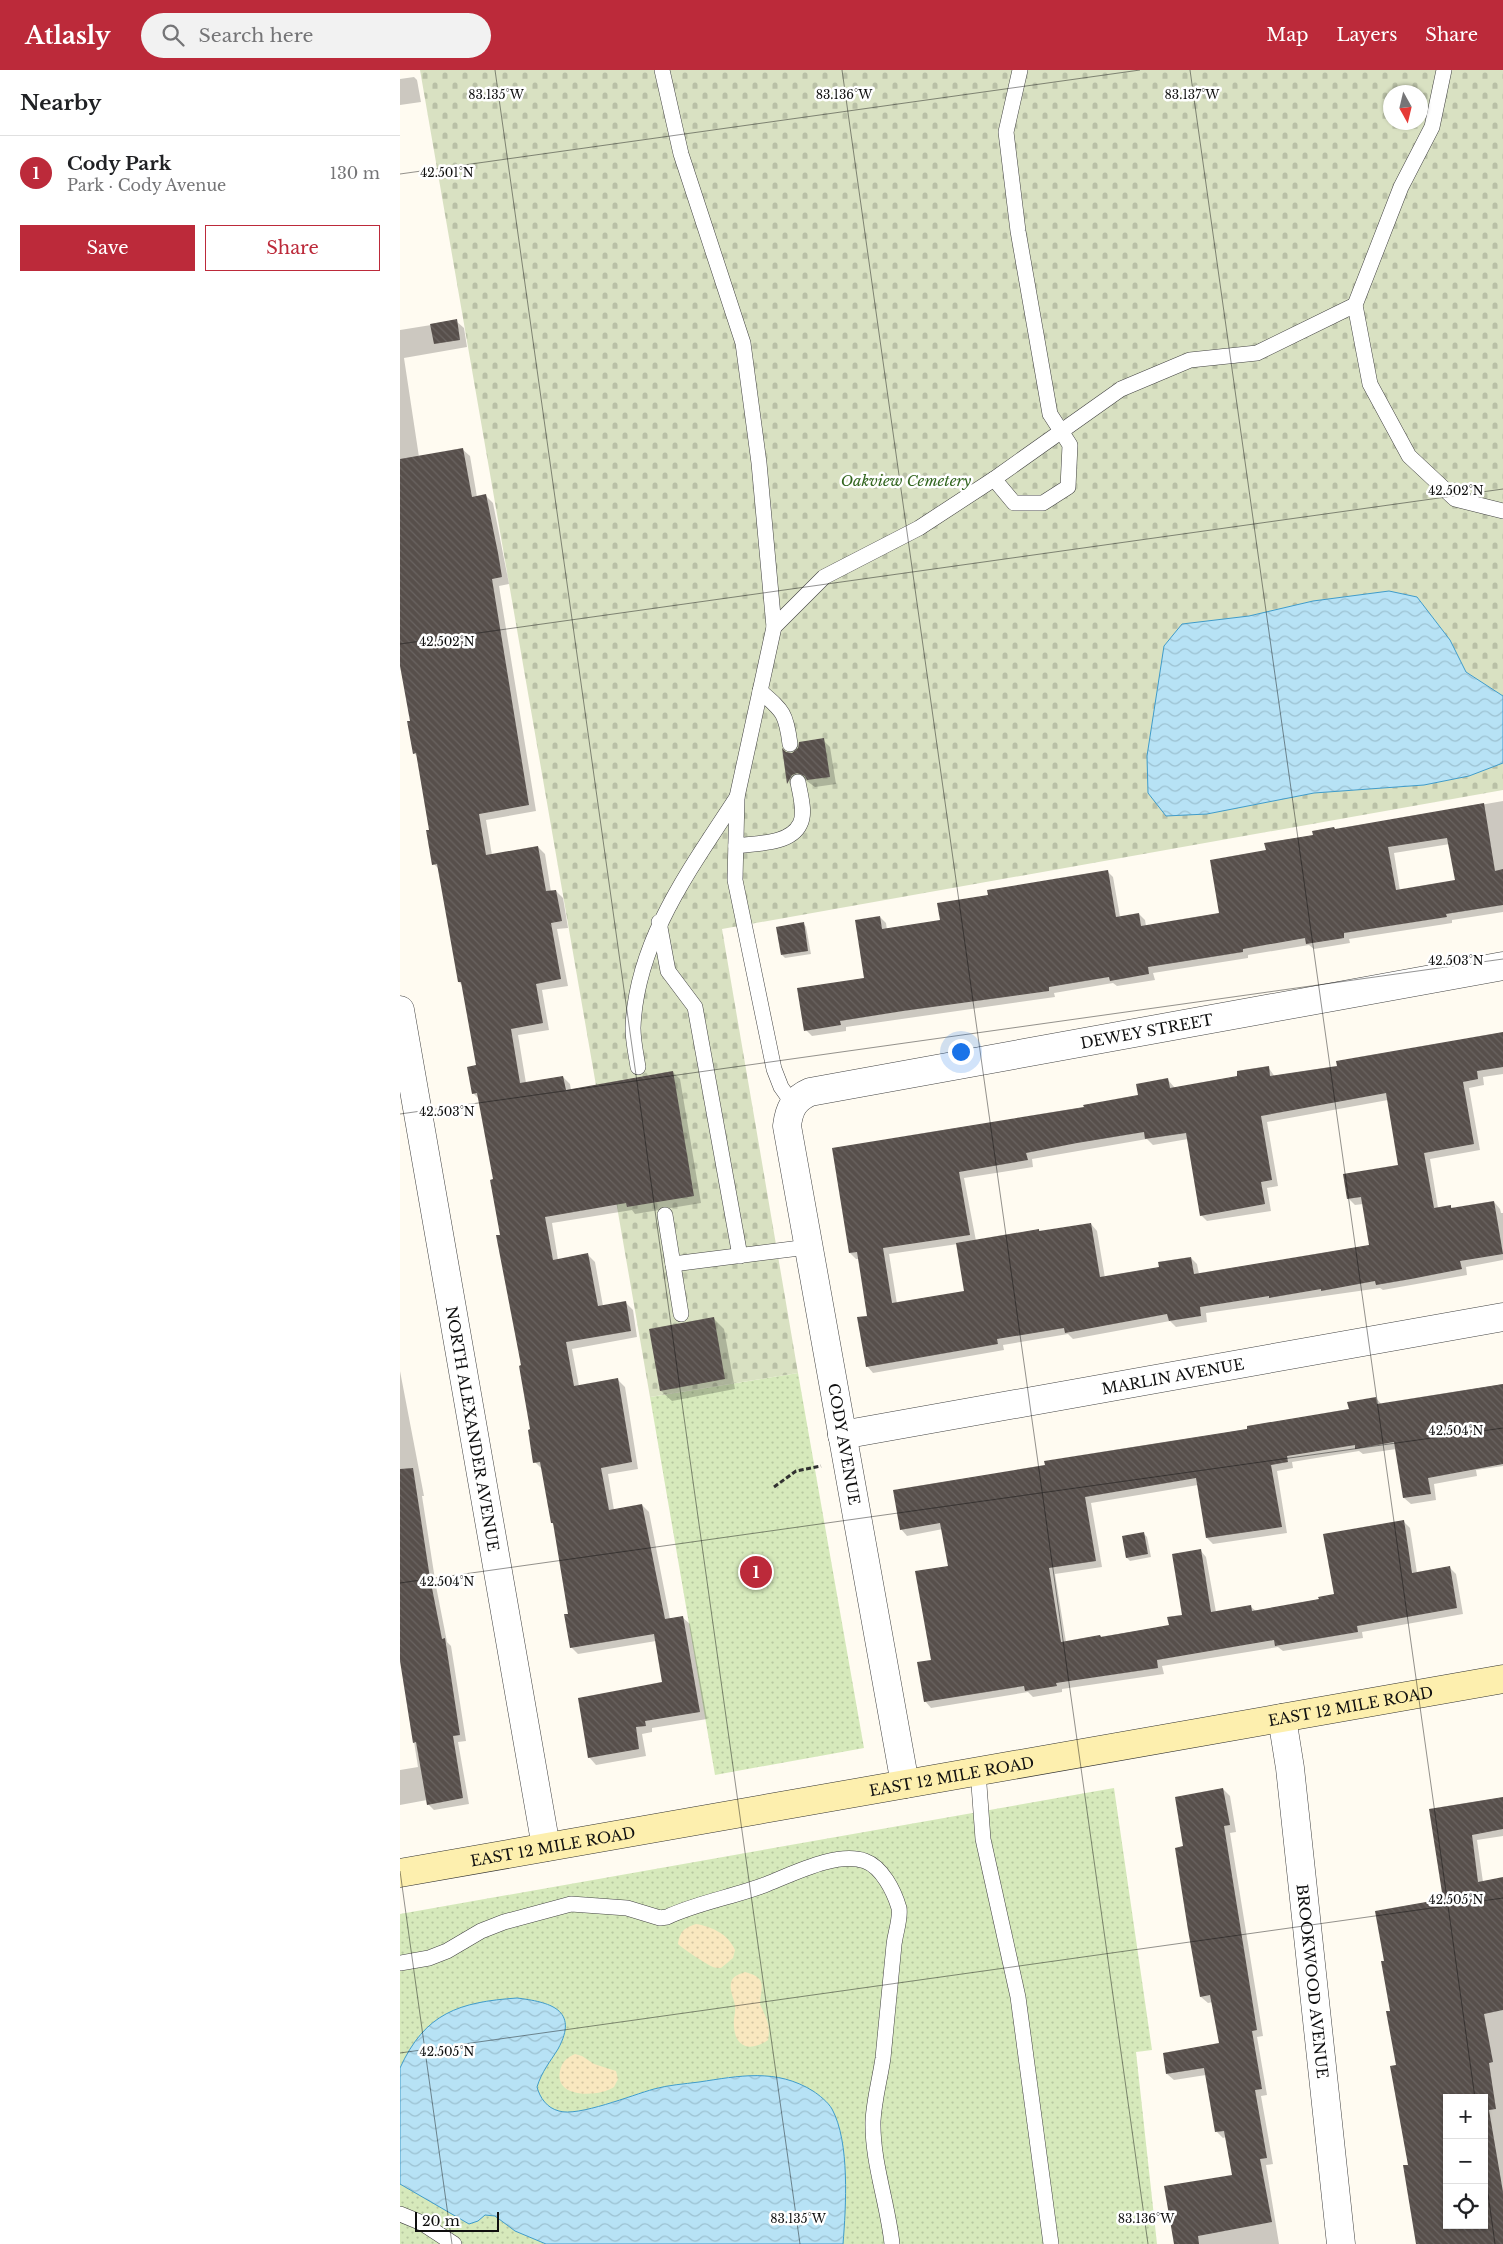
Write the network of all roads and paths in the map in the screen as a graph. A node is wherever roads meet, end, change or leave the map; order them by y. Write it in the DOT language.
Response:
graph roads {
  1 [pos="662,70"];
  2 [pos="1020,70"];
  3 [pos="1444,70"];
  4 [pos="1355,305"];
  5 [pos="1061,430"];
  6 [pos="994,479"];
  7 [pos="1503,511"];
  8 [pos="774,627"];
  9 [pos="760,691"];
  10 [pos="790,744"];
  11 [pos="798,782"];
  12 [pos="737,797"];
  13 [pos="736,846"];
  14 [pos="659,922"];
  15 [pos="1503,966"];
  16 [pos="400,1010"];
  17 [pos="638,1067"];
  18 [pos="793,1104"];
  19 [pos="665,1215"];
  20 [pos="808,1247"];
  21 [pos="740,1256"];
  22 [pos="673,1264"];
  23 [pos="681,1314"];
  24 [pos="1503,1317"];
  25 [pos="842,1435"];
  26 [pos="829,1464"];
  27 [pos="774,1487"];
  28 [pos="1503,1679"];
  29 [pos="1282,1718"];
  30 [pos="978,1771"];
  31 [pos="905,1784"];
  32 [pos="546,1847"];
  33 [pos="400,1872"];
  34 [pos="400,1963"];
  35 [pos="400,2214"];
  36 [pos="454,2244"];
  37 [pos="892,2244"];
  38 [pos="1051,2244"];
  39 [pos="1341,2244"];
  1 -- 8 [label="lane"];
  2 -- 5 [label="lane"];
  3 -- 4 [label="lane"];
  4 -- 5 [label="lane"];
  4 -- 7 [label="lane"];
  5 -- 6 [label="lane"];
  5 -- 6 [label="lane"];
  6 -- 8 [label="lane"];
  8 -- 9 [label="lane"];
  9 -- 10 [label="lane"];
  9 -- 12 [label="lane"];
  11 -- 13 [label="lane"];
  12 -- 13 [label="lane"];
  12 -- 14 [label="lane"];
  13 -- 18 [label="lane"];
  14 -- 17 [label="lane"];
  14 -- 21 [label="lane"];
  15 -- 18 [label="street, DEWEY STREET"];
  16 -- 32 [label="street, NORTH ALEXANDER AVENUE"];
  18 -- 20 [label="street, CODY AVENUE"];
  19 -- 22 [label="lane"];
  20 -- 21 [label="lane"];
  20 -- 25 [label="street, CODY AVENUE"];
  21 -- 22 [label="lane"];
  22 -- 23 [label="lane"];
  24 -- 25 [label="street, MARLIN AVENUE"];
  25 -- 31 [label="street, CODY AVENUE"];
  26 -- 27 [label="path"];
  28 -- 29 [label="main road, EAST 12 MILE ROAD"];
  29 -- 30 [label="main road, EAST 12 MILE ROAD"];
  29 -- 39 [label="street, BROOKWOOD AVENUE"];
  30 -- 31 [label="main road, EAST 12 MILE ROAD"];
  30 -- 38 [label="lane"];
  31 -- 32 [label="main road, EAST 12 MILE ROAD"];
  32 -- 33 [label="main road, EAST 12 MILE ROAD"];
  34 -- 37 [label="lane"];
  35 -- 36 [label="lane"];
}
